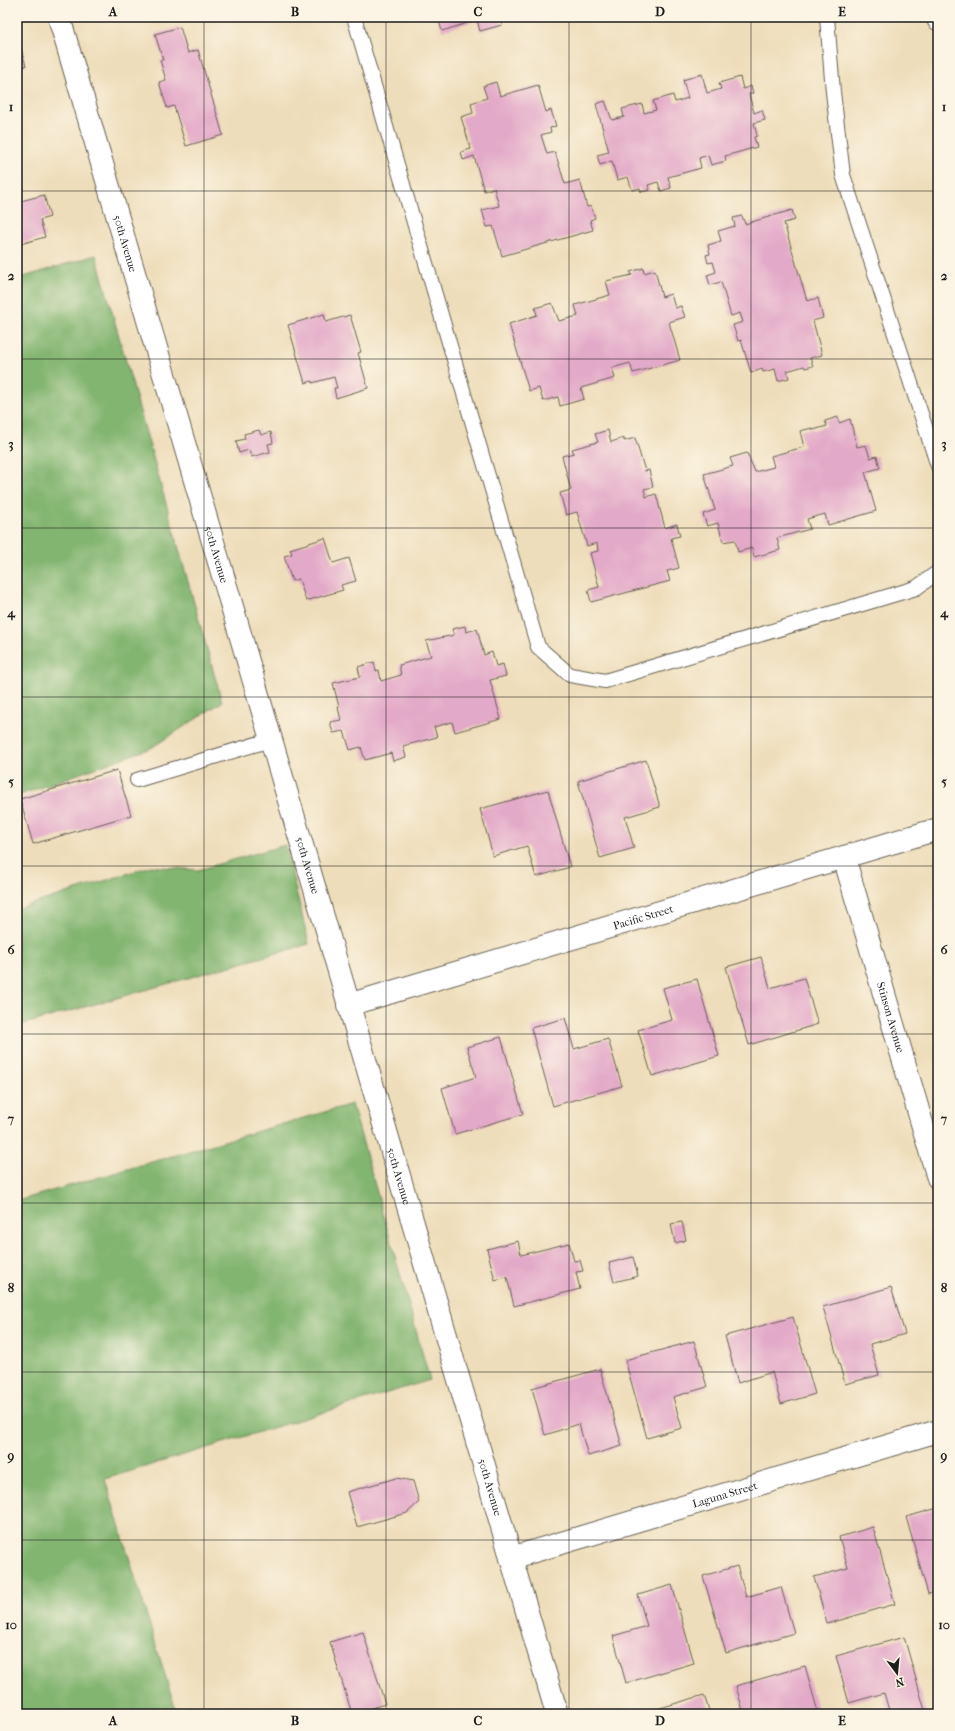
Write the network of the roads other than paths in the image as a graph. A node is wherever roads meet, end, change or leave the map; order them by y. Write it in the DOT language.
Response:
graph roads {
  1 [pos="59,17"];
  2 [pos="354,17"];
  3 [pos="827,17"];
  4 [pos="938,466"];
  5 [pos="938,572"];
  6 [pos="270,740"];
  7 [pos="137,780"];
  8 [pos="938,829"];
  9 [pos="844,857"];
  10 [pos="348,1005"];
  11 [pos="938,1178"];
  12 [pos="938,1431"];
  13 [pos="511,1558"];
  14 [pos="557,1714"];
  1 -- 6 [label="street, 50th Avenue"];
  2 -- 5 [label="lane"];
  3 -- 4 [label="lane"];
  6 -- 7 [label="lane"];
  6 -- 10 [label="street, 50th Avenue"];
  8 -- 9 [label="street, Pacific Street"];
  9 -- 10 [label="street, Pacific Street"];
  9 -- 11 [label="street, Stinson Avenue"];
  10 -- 13 [label="street, 50th Avenue"];
  12 -- 13 [label="street, Laguna Street"];
  13 -- 14 [label="street, 50th Avenue"];
}
